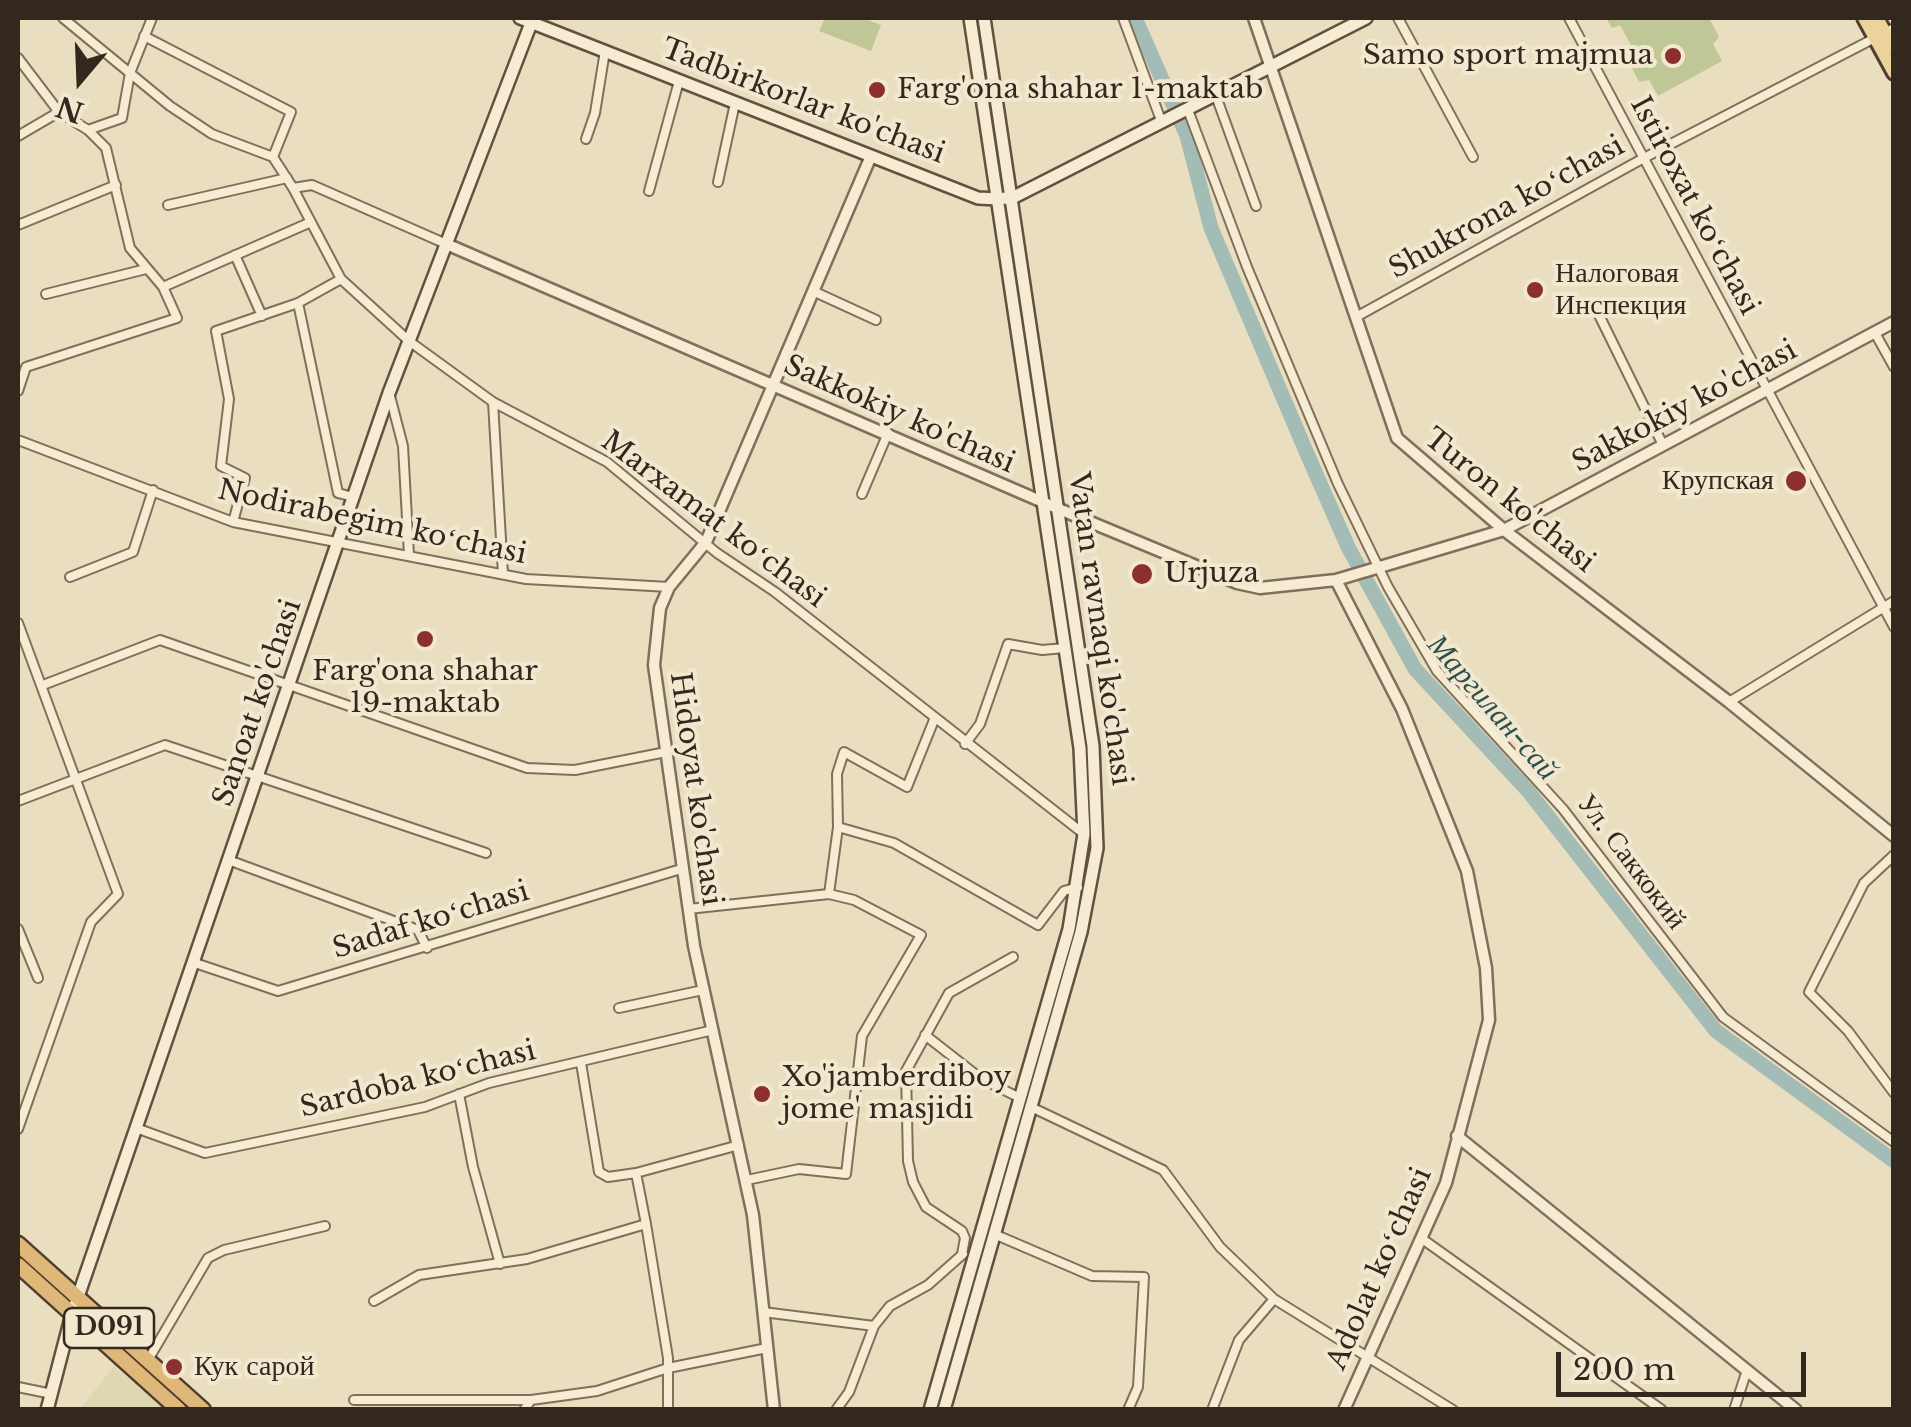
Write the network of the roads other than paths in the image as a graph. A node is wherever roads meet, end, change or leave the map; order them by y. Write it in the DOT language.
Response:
graph roads {
  1 [pos="63,18"];
  2 [pos="152,18"];
  3 [pos="970,18"];
  4 [pos="984,18"];
  5 [pos="1122,18"];
  6 [pos="1254,18"];
  7 [pos="1366,18"];
  8 [pos="1398,18"];
  9 [pos="1569,18"];
  10 [pos="1864,18"];
  11 [pos="1877,18"];
  12 [pos="528,19"];
  13 [pos="1885,33"];
  14 [pos="144,36"];
  15 [pos="1894,49"];
  16 [pos="605,52"];
  17 [pos="18,58"];
  18 [pos="1272,66"];
  19 [pos="130,73"];
  20 [pos="1894,73"];
  21 [pos="680,81"];
  22 [pos="1216,96"];
  23 [pos="735,103"];
  24 [pos="1188,110"];
  25 [pos="58,112"];
  26 [pos="1162,123"];
  27 [pos="88,130"];
  28 [pos="18,136"];
  29 [pos="586,139"];
  30 [pos="871,156"];
  31 [pos="273,157"];
  32 [pos="1474,157"];
  33 [pos="1642,159"];
  34 [pos="287,178"];
  35 [pos="718,182"];
  36 [pos="116,185"];
  37 [pos="294,188"];
  38 [pos="649,191"];
  39 [pos="1014,197"];
  40 [pos="998,199"];
  41 [pos="168,206"];
  42 [pos="1256,206"];
  43 [pos="310,222"];
  44 [pos="18,225"];
  45 [pos="444,244"];
  46 [pos="235,255"];
  47 [pos="146,269"];
  48 [pos="341,279"];
  49 [pos="162,288"];
  50 [pos="815,292"];
  51 [pos="46,294"];
  52 [pos="298,303"];
  53 [pos="1598,313"];
  54 [pos="262,316"];
  55 [pos="1356,317"];
  56 [pos="876,320"];
  57 [pos="1894,322"];
  58 [pos="1875,332"];
  59 [pos="409,341"];
  60 [pos="1894,367"];
  61 [pos="776,385"];
  62 [pos="1766,389"];
  63 [pos="18,392"];
  64 [pos="389,393"];
  65 [pos="493,402"];
  66 [pos="888,433"];
  67 [pos="18,440"];
  68 [pos="1662,443"];
  69 [pos="153,490"];
  70 [pos="862,494"];
  71 [pos="354,497"];
  72 [pos="1043,502"];
  73 [pos="1059,509"];
  74 [pos="233,522"];
  75 [pos="1504,530"];
  76 [pos="339,541"];
  77 [pos="706,542"];
  78 [pos="409,554"];
  79 [pos="1378,568"];
  80 [pos="503,574"];
  81 [pos="70,577"];
  82 [pos="1336,580"];
  83 [pos="670,587"];
  84 [pos="1894,601"];
  85 [pos="1883,607"];
  86 [pos="18,623"];
  87 [pos="1894,627"];
  88 [pos="1065,648"];
  89 [pos="43,685"];
  90 [pos="290,686"];
  91 [pos="1729,702"];
  92 [pos="934,720"];
  93 [pos="964,744"];
  94 [pos="666,752"];
  95 [pos="259,775"];
  96 [pos="78,778"];
  97 [pos="18,800"];
  98 [pos="838,827"];
  99 [pos="1084,834"];
  100 [pos="1894,836"];
  101 [pos="486,852"];
  102 [pos="1894,854"];
  103 [pos="230,861"];
  104 [pos="682,870"];
  105 [pos="1078,888"];
  106 [pos="829,894"];
  107 [pos="688,908"];
  108 [pos="18,929"];
  109 [pos="427,948"];
  110 [pos="1014,957"];
  111 [pos="194,963"];
  112 [pos="38,978"];
  113 [pos="703,990"];
  114 [pos="619,1008"];
  115 [pos="712,1030"];
  116 [pos="925,1035"];
  117 [pos="582,1063"];
  118 [pos="1894,1074"];
  119 [pos="1885,1083"];
  120 [pos="1894,1093"];
  121 [pos="459,1094"];
  122 [pos="1020,1098"];
  123 [pos="1032,1107"];
  124 [pos="136,1128"];
  125 [pos="18,1129"];
  126 [pos="1018,1129"];
  127 [pos="1458,1136"];
  128 [pos="1894,1142"];
  129 [pos="739,1145"];
  130 [pos="636,1174"];
  131 [pos="747,1180"];
  132 [pos="646,1224"];
  133 [pos="325,1226"];
  134 [pos="994,1234"];
  135 [pos="1419,1237"];
  136 [pos="18,1244"];
  137 [pos="967,1253"];
  138 [pos="500,1264"];
  139 [pos="18,1265"];
  140 [pos="1274,1300"];
  141 [pos="374,1301"];
  142 [pos="75,1308"];
  143 [pos="763,1312"];
  144 [pos="874,1326"];
  145 [pos="767,1348"];
  146 [pos="1365,1355"];
  147 [pos="147,1361"];
  148 [pos="668,1368"];
  149 [pos="1747,1370"];
  150 [pos="18,1387"];
  151 [pos="52,1394"];
  152 [pos="354,1400"];
  153 [pos="531,1400"];
  154 [pos="47,1410"];
  155 [pos="179,1410"];
  156 [pos="204,1410"];
  157 [pos="524,1410"];
  158 [pos="668,1410"];
  159 [pos="774,1410"];
  160 [pos="836,1410"];
  161 [pos="930,1410"];
  162 [pos="944,1410"];
  163 [pos="1128,1410"];
  164 [pos="1212,1410"];
  165 [pos="1344,1410"];
  166 [pos="1454,1410"];
  167 [pos="1662,1410"];
  168 [pos="1734,1410"];
  169 [pos="1796,1410"];
  1 -- 19 [label="street"];
  2 -- 14 [label="street"];
  3 -- 40 [label="main road"];
  4 -- 39 [label="main road"];
  5 -- 26 [label="street"];
  6 -- 18 [label="street, Turon ko'chasi"];
  7 -- 18 [label="main road, Tadbirkorlar ko'chasi"];
  8 -- 32 [label="street"];
  9 -- 33 [label="street, Istiroxat koʻchasi"];
  10 -- 13 [label="main road"];
  11 -- 13 [label="main road"];
  12 -- 16 [label="main road, Tadbirkorlar ko'chasi"];
  12 -- 45 [label="main road, Sanoat ko'chasi"];
  13 -- 15 [label="main road"];
  13 -- 20 [label="main road"];
  13 -- 33 [label="street, Shukrona koʻchasi"];
  14 -- 19 [label="street"];
  14 -- 31 [label="street"];
  16 -- 21 [label="main road, Tadbirkorlar ko'chasi"];
  16 -- 29 [label="street"];
  17 -- 25 [label="street"];
  18 -- 22 [label="main road, Tadbirkorlar ko'chasi"];
  18 -- 55 [label="street, Turon ko'chasi"];
  19 -- 27 [label="street"];
  19 -- 31 [label="street"];
  21 -- 23 [label="main road, Tadbirkorlar ko'chasi"];
  21 -- 38 [label="street"];
  22 -- 24 [label="main road, Tadbirkorlar ko'chasi"];
  22 -- 42 [label="street"];
  23 -- 30 [label="main road, Tadbirkorlar ko'chasi"];
  23 -- 35 [label="street"];
  24 -- 26 [label="main road, Tadbirkorlar ko'chasi"];
  24 -- 79 [label="street, Ул. Саккокий"];
  25 -- 27 [label="street"];
  25 -- 28 [label="street"];
  26 -- 39 [label="main road, Tadbirkorlar ko'chasi"];
  27 -- 36 [label="street"];
  30 -- 40 [label="main road, Tadbirkorlar ko'chasi"];
  30 -- 50 [label="street, Hidoyat ko'chasi"];
  31 -- 34 [label="street"];
  33 -- 55 [label="street, Shukrona koʻchasi"];
  33 -- 62 [label="street, Istiroxat koʻchasi"];
  34 -- 37 [label="street"];
  34 -- 41 [label="street"];
  36 -- 44 [label="street"];
  36 -- 47 [label="street"];
  37 -- 43 [label="street, Marxamat koʻchasi"];
  37 -- 45 [label="street, Sakkokiy ko'chasi"];
  39 -- 40 [label="main road, Tadbirkorlar ko'chasi"];
  39 -- 73 [label="main road, Vatan ravnaqi ko'chasi"];
  40 -- 72 [label="main road, Vatan ravnaqi ko'chasi"];
  43 -- 46 [label="street"];
  43 -- 48 [label="street, Marxamat koʻchasi"];
  45 -- 59 [label="main road, Sanoat ko'chasi"];
  45 -- 61 [label="street, Sakkokiy ko'chasi"];
  46 -- 49 [label="street"];
  46 -- 54 [label="street"];
  47 -- 49 [label="street"];
  47 -- 51 [label="street"];
  48 -- 52 [label="street"];
  48 -- 59 [label="street, Marxamat koʻchasi"];
  49 -- 63 [label="street"];
  50 -- 56 [label="street"];
  50 -- 61 [label="street, Hidoyat ko'chasi"];
  52 -- 54 [label="street"];
  52 -- 71 [label="street"];
  53 -- 68 [label="street"];
  54 -- 74 [label="street"];
  55 -- 75 [label="street, Turon ko'chasi"];
  57 -- 58 [label="street, Sakkokiy ko'chasi"];
  58 -- 60 [label="street"];
  58 -- 62 [label="street, Sakkokiy ko'chasi"];
  59 -- 64 [label="main road, Sanoat ko'chasi"];
  59 -- 65 [label="street, Marxamat koʻchasi"];
  61 -- 66 [label="street, Sakkokiy ko'chasi"];
  61 -- 77 [label="street, Hidoyat ko'chasi"];
  62 -- 68 [label="street, Sakkokiy ko'chasi"];
  62 -- 85 [label="street, Istiroxat koʻchasi"];
  64 -- 71 [label="main road, Sanoat ko'chasi"];
  64 -- 78 [label="street"];
  65 -- 77 [label="street, Marxamat koʻchasi"];
  65 -- 80 [label="street"];
  66 -- 70 [label="street"];
  66 -- 72 [label="street, Sakkokiy ko'chasi"];
  67 -- 69 [label="street, Nodirabegim koʻchasi"];
  68 -- 75 [label="street, Sakkokiy ko'chasi"];
  69 -- 74 [label="street, Nodirabegim koʻchasi"];
  69 -- 81 [label="street"];
  71 -- 76 [label="main road, Sanoat ko'chasi"];
  72 -- 73 [label="street, Sakkokiy ko'chasi"];
  72 -- 88 [label="main road, Vatan ravnaqi ko'chasi"];
  73 -- 82 [label="street, Sakkokiy ko'chasi"];
  73 -- 123 [label="main road, Vatan ravnaqi ko'chasi"];
  74 -- 76 [label="street, Nodirabegim koʻchasi"];
  75 -- 79 [label="street, Sakkokiy ko'chasi"];
  75 -- 91 [label="street, Turon ko'chasi"];
  76 -- 78 [label="street, Nodirabegim koʻchasi"];
  76 -- 90 [label="main road, Sanoat ko'chasi"];
  77 -- 83 [label="street, Hidoyat ko'chasi"];
  77 -- 92 [label="street, Marxamat koʻchasi"];
  78 -- 80 [label="street, Nodirabegim koʻchasi"];
  79 -- 82 [label="street, Sakkokiy ko'chasi"];
  79 -- 128 [label="street, Ул. Саккокий"];
  80 -- 83 [label="street, Nodirabegim koʻchasi"];
  82 -- 127 [label="street, Adolat koʻchasi"];
  83 -- 94 [label="street, Hidoyat ko'chasi"];
  84 -- 85 [label="street"];
  85 -- 87 [label="street, Istiroxat koʻchasi"];
  85 -- 91 [label="street"];
  86 -- 89 [label="street"];
  88 -- 93 [label="street"];
  88 -- 99 [label="main road, Vatan ravnaqi ko'chasi"];
  89 -- 90 [label="street"];
  89 -- 96 [label="street"];
  90 -- 94 [label="street"];
  90 -- 95 [label="main road, Sanoat ko'chasi"];
  91 -- 100 [label="street, Turon ko'chasi"];
  92 -- 93 [label="street, Marxamat koʻchasi"];
  92 -- 98 [label="street"];
  93 -- 99 [label="street, Marxamat koʻchasi"];
  94 -- 104 [label="street, Hidoyat ko'chasi"];
  95 -- 96 [label="street"];
  95 -- 101 [label="street"];
  95 -- 103 [label="main road, Sanoat ko'chasi"];
  96 -- 97 [label="street"];
  96 -- 125 [label="street"];
  98 -- 105 [label="street"];
  98 -- 106 [label="street"];
  99 -- 105 [label="main road, Vatan ravnaqi ko'chasi"];
  102 -- 119 [label="street"];
  103 -- 109 [label="street"];
  103 -- 111 [label="main road, Sanoat ko'chasi"];
  104 -- 107 [label="street, Hidoyat ko'chasi"];
  104 -- 109 [label="street, Sadaf koʻchasi"];
  105 -- 122 [label="main road, Vatan ravnaqi ko'chasi"];
  106 -- 107 [label="street"];
  106 -- 131 [label="street"];
  107 -- 113 [label="street, Hidoyat ko'chasi"];
  108 -- 112 [label="street"];
  109 -- 111 [label="street, Sadaf koʻchasi"];
  110 -- 116 [label="street"];
  111 -- 124 [label="main road, Sanoat ko'chasi"];
  113 -- 114 [label="street"];
  113 -- 115 [label="street, Hidoyat ko'chasi"];
  115 -- 117 [label="street, Sardoba koʻchasi"];
  115 -- 129 [label="street, Hidoyat ko'chasi"];
  116 -- 122 [label="street"];
  116 -- 137 [label="street"];
  117 -- 121 [label="street, Sardoba koʻchasi"];
  117 -- 130 [label="street"];
  118 -- 119 [label="street"];
  119 -- 120 [label="street"];
  121 -- 124 [label="street, Sardoba koʻchasi"];
  121 -- 138 [label="street"];
  122 -- 126 [label="main road, Vatan ravnaqi ko'chasi"];
  123 -- 126 [label="main road, Vatan ravnaqi ko'chasi"];
  123 -- 140 [label="street"];
  124 -- 142 [label="main road, Sanoat ko'chasi"];
  126 -- 134 [label="main road, Vatan ravnaqi ko'chasi"];
  126 -- 137 [label="main road, Vatan ravnaqi ko'chasi"];
  127 -- 135 [label="street, Adolat koʻchasi"];
  127 -- 149 [label="street"];
  129 -- 130 [label="street"];
  129 -- 131 [label="street, Hidoyat ko'chasi"];
  130 -- 132 [label="street"];
  131 -- 143 [label="street, Hidoyat ko'chasi"];
  132 -- 138 [label="street"];
  132 -- 148 [label="street"];
  133 -- 147 [label="street"];
  134 -- 162 [label="main road, Vatan ravnaqi ko'chasi"];
  134 -- 163 [label="street"];
  135 -- 146 [label="street, Adolat koʻchasi"];
  135 -- 167 [label="street"];
  136 -- 142 [label="highway, D091"];
  137 -- 144 [label="street"];
  137 -- 161 [label="main road, Vatan ravnaqi ko'chasi"];
  138 -- 141 [label="street"];
  139 -- 142 [label="highway, D091"];
  140 -- 146 [label="street"];
  140 -- 164 [label="street"];
  142 -- 147 [label="highway, D091"];
  142 -- 151 [label="main road, Sanoat ko'chasi"];
  142 -- 155 [label="highway, D091"];
  143 -- 144 [label="street"];
  143 -- 145 [label="street, Hidoyat ko'chasi"];
  144 -- 160 [label="street"];
  145 -- 148 [label="street"];
  145 -- 159 [label="street, Hidoyat ko'chasi"];
  146 -- 165 [label="street, Adolat koʻchasi"];
  146 -- 166 [label="street"];
  147 -- 156 [label="highway, D091"];
  148 -- 153 [label="street"];
  148 -- 158 [label="street"];
  149 -- 168 [label="street"];
  149 -- 169 [label="street"];
  150 -- 151 [label="street"];
  151 -- 154 [label="main road, Sanoat ko'chasi"];
  152 -- 153 [label="street"];
  153 -- 157 [label="street"];
}
